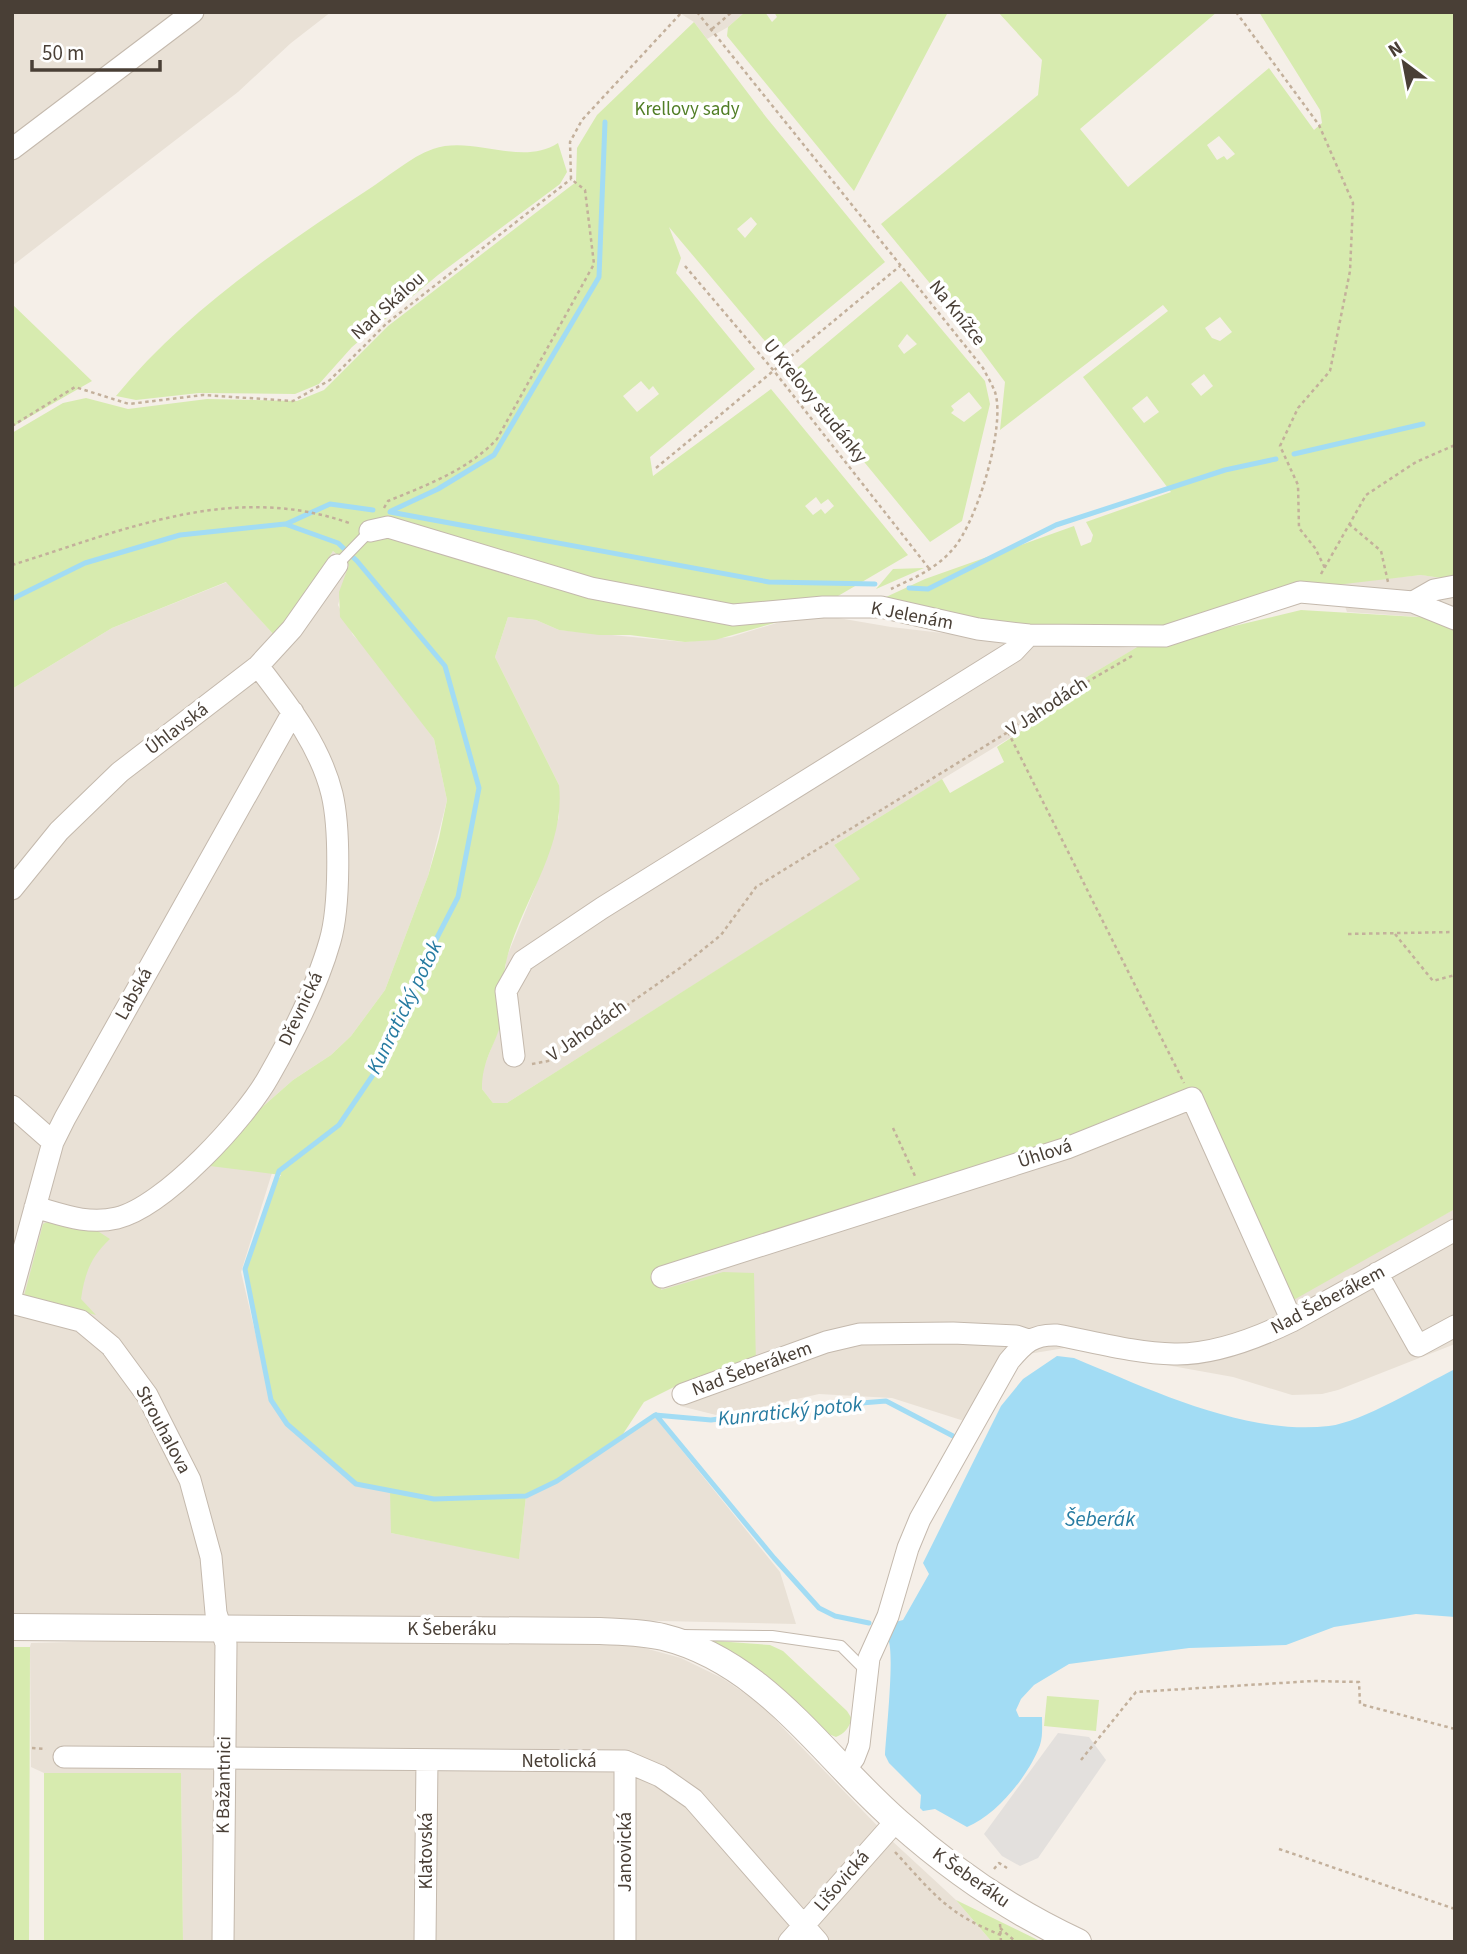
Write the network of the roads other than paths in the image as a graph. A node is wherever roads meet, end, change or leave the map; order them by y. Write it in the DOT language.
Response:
graph roads {
  1 [pos="194,12"];
  2 [pos="12,149"];
  3 [pos="363,538"];
  4 [pos="337,565"];
  5 [pos="1455,586"];
  6 [pos="1402,601"];
  7 [pos="1455,619"];
  8 [pos="1029,635"];
  9 [pos="258,666"];
  10 [pos="292,712"];
  11 [pos="12,890"];
  12 [pos="514,1056"];
  13 [pos="12,1106"];
  14 [pos="53,1142"];
  15 [pos="35,1207"];
  16 [pos="1455,1230"];
  17 [pos="1377,1273"];
  18 [pos="662,1277"];
  19 [pos="12,1292"];
  20 [pos="12,1303"];
  21 [pos="1292,1321"];
  22 [pos="1455,1326"];
  23 [pos="1028,1340"];
  24 [pos="683,1394"];
  25 [pos="12,1626"];
  26 [pos="222,1628"];
  27 [pos="664,1637"];
  28 [pos="865,1670"];
  29 [pos="64,1757"];
  30 [pos="225,1757"];
  31 [pos="427,1760"];
  32 [pos="625,1761"];
  33 [pos="845,1770"];
  34 [pos="888,1829"];
  35 [pos="803,1925"];
  36 [pos="223,1942"];
  37 [pos="425,1942"];
  38 [pos="625,1942"];
  39 [pos="789,1942"];
  40 [pos="818,1942"];
  41 [pos="1078,1942"];
  1 -- 2 [label="street"];
  3 -- 4 [label="lane"];
  3 -- 8 [label="street, K Jelenám"];
  4 -- 9 [label="street, Úhlavská"];
  5 -- 6 [label="street"];
  6 -- 7 [label="street, K Jelenám"];
  6 -- 8 [label="street, K Jelenám"];
  8 -- 12 [label="street"];
  9 -- 10 [label="street, Dřevnická"];
  9 -- 11 [label="street, Úhlavská"];
  10 -- 14 [label="street, Labská"];
  10 -- 15 [label="street, Dřevnická"];
  13 -- 14 [label="street"];
  14 -- 15 [label="street, Labská"];
  15 -- 19 [label="street, Labská"];
  16 -- 17 [label="street, Nad Šeberákem"];
  17 -- 21 [label="street, Nad Šeberákem"];
  17 -- 22 [label="street"];
  18 -- 21 [label="street, Úhlová"];
  20 -- 26 [label="street, Strouhalova"];
  21 -- 23 [label="street, Nad Šeberákem"];
  23 -- 24 [label="street, Nad Šeberákem"];
  23 -- 28 [label="street"];
  25 -- 26 [label="street, K Šeberáku"];
  26 -- 27 [label="street, K Šeberáku"];
  26 -- 30 [label="street, K Bažantnici"];
  27 -- 28 [label="lane"];
  27 -- 33 [label="street, K Šeberáku"];
  28 -- 33 [label="street"];
  29 -- 30 [label="street, Netolická"];
  30 -- 31 [label="street, Netolická"];
  30 -- 36 [label="street, K Bažantnici"];
  31 -- 32 [label="street, Netolická"];
  31 -- 37 [label="street, Klatovská"];
  32 -- 35 [label="street, Netolická"];
  32 -- 38 [label="street, Janovická"];
  33 -- 34 [label="street, K Šeberáku"];
  34 -- 35 [label="street, Lišovická"];
  34 -- 41 [label="street, K Šeberáku"];
  35 -- 39 [label="street, Lišovická"];
  35 -- 40 [label="street, Netolická"];
}
